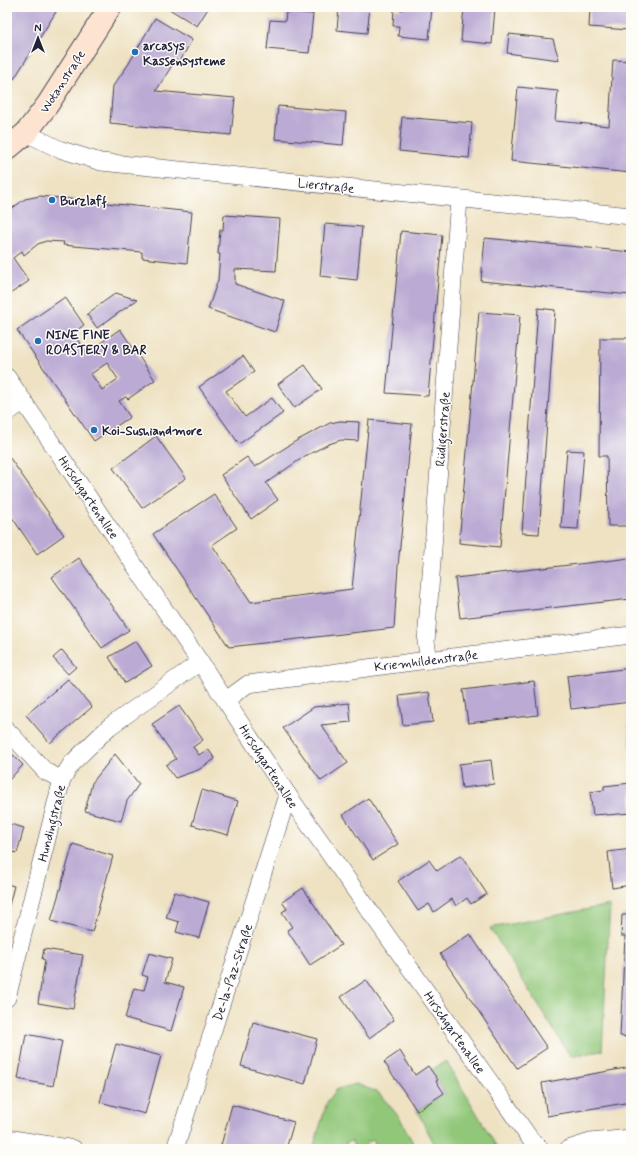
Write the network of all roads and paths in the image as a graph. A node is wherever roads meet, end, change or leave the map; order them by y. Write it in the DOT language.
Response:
graph roads {
  1 [pos="110,7"];
  2 [pos="26,132"];
  3 [pos="7,149"];
  4 [pos="459,199"];
  5 [pos="631,216"];
  6 [pos="7,377"];
  7 [pos="24,401"];
  8 [pos="7,413"];
  9 [pos="631,635"];
  10 [pos="428,660"];
  11 [pos="200,662"];
  12 [pos="226,700"];
  13 [pos="7,730"];
  14 [pos="62,779"];
  15 [pos="288,795"];
  16 [pos="7,998"];
  17 [pos="7,1138"];
  18 [pos="631,1138"];
  19 [pos="74,1149"];
  20 [pos="175,1149"];
  21 [pos="541,1149"];
  22 [pos="568,1149"];
  1 -- 2 [label="main road, Wotanstraße"];
  2 -- 3 [label="main road, Wotanstraße"];
  2 -- 4 [label="street, Lierstraße"];
  4 -- 5 [label="street, Lierstraße"];
  4 -- 10 [label="street, Rüdigerstraße"];
  6 -- 7 [label="street, Hirschgartenallee"];
  7 -- 8 [label="street"];
  7 -- 11 [label="street, Hirschgartenallee"];
  9 -- 10 [label="street, Kriemhildenstraße"];
  10 -- 12 [label="street, Kriemhildenstraße"];
  11 -- 12 [label="street, Hirschgartenallee"];
  11 -- 14 [label="street, Hundingstraße"];
  12 -- 15 [label="street, Hirschgartenallee"];
  13 -- 14 [label="street"];
  14 -- 16 [label="street, Hundingstraße"];
  15 -- 20 [label="street, De-la-Paz-Straße"];
  15 -- 21 [label="street, Hirschgartenallee"];
  17 -- 19 [label="street"];
  18 -- 22 [label="street"];
}
